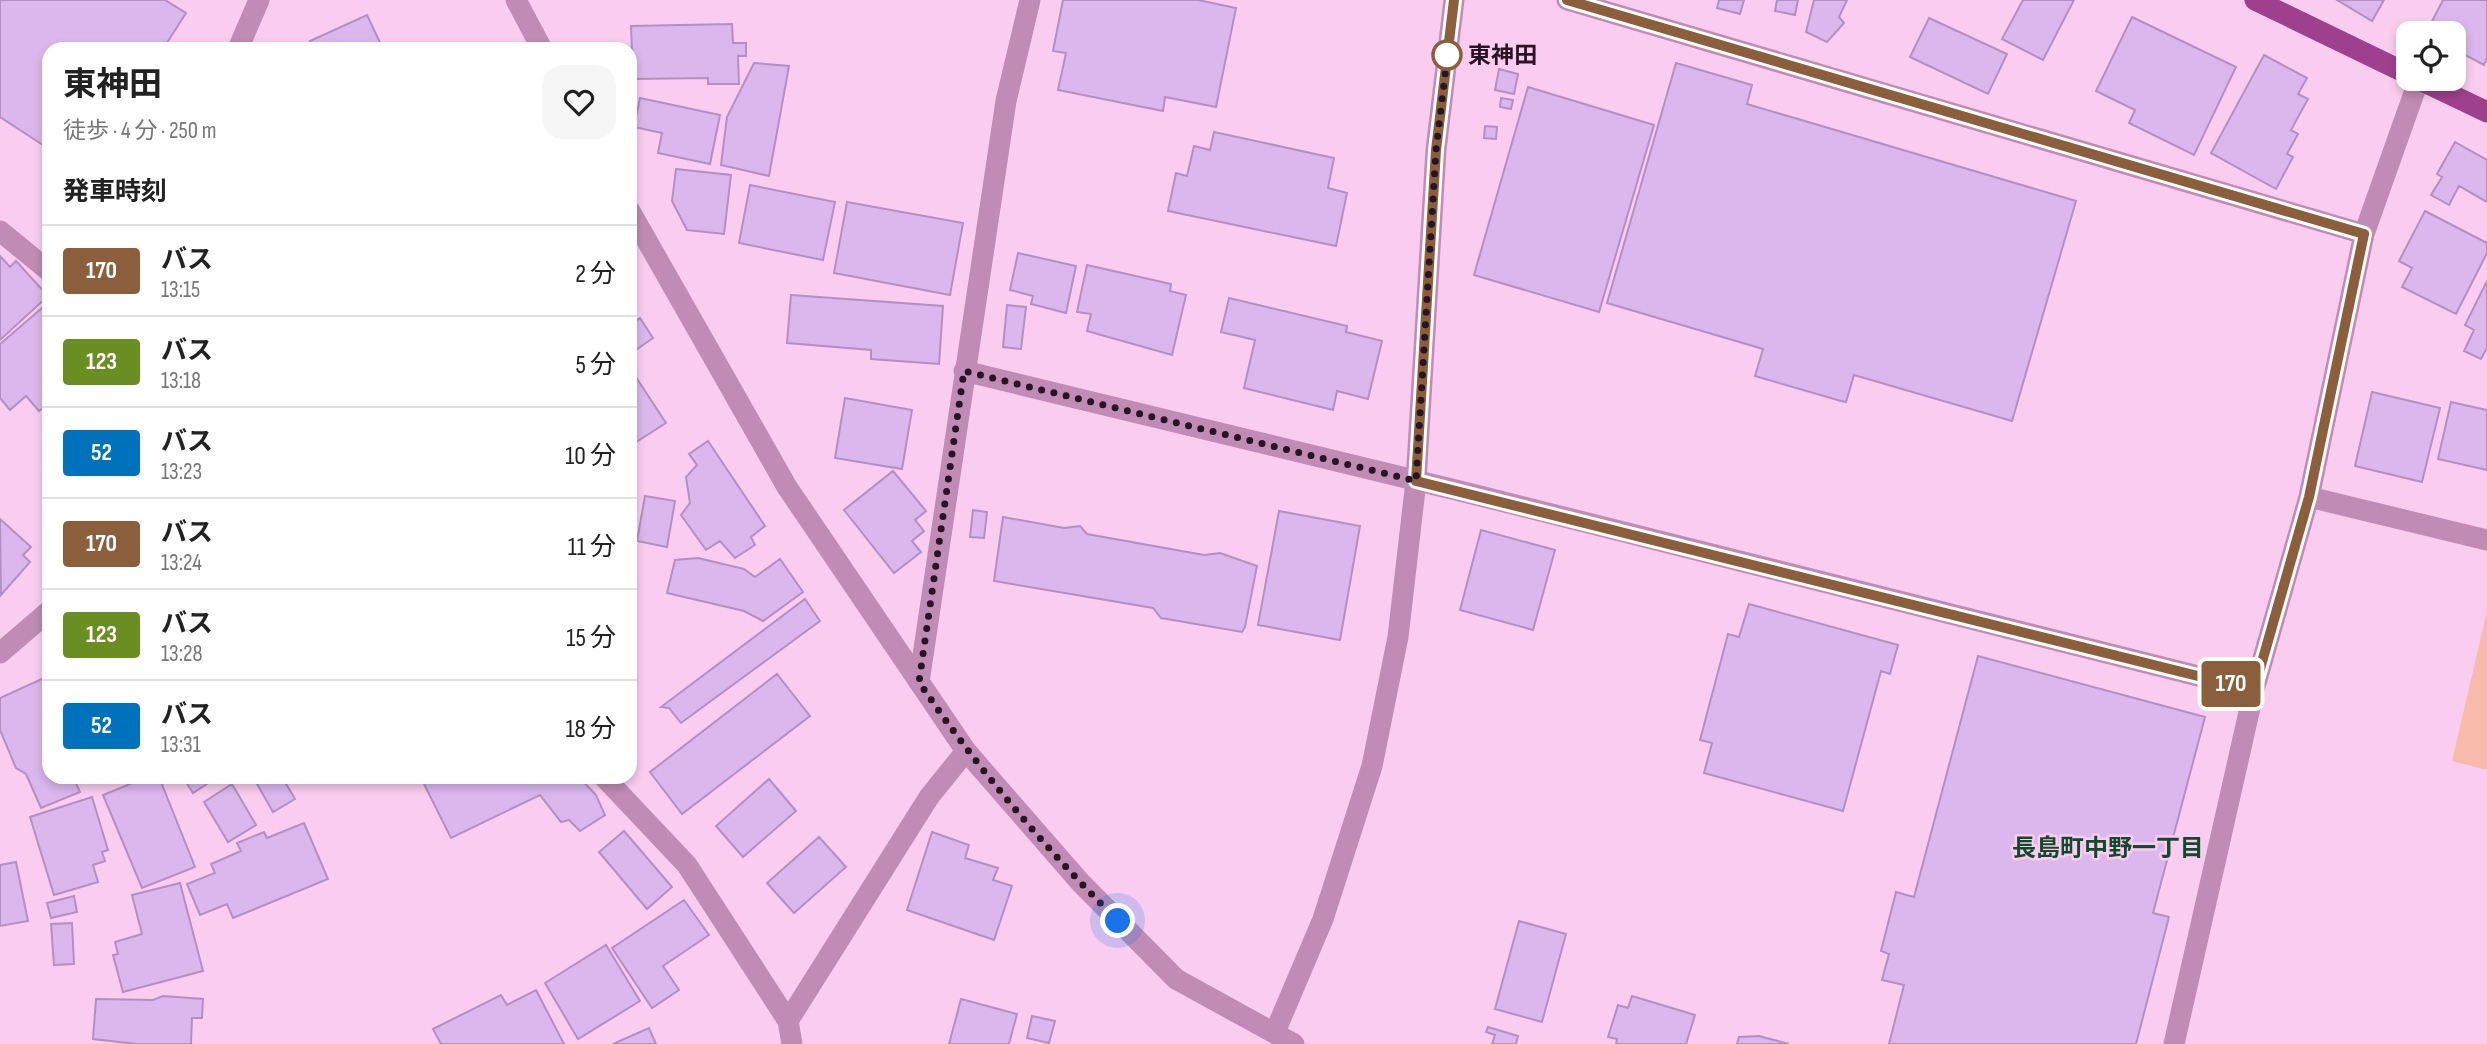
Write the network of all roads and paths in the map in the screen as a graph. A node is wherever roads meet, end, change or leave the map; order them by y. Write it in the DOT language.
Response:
graph roads {
  1 [pos="259,0"];
  2 [pos="516,0"];
  3 [pos="1030,0"];
  4 [pos="1454,0"];
  5 [pos="1567,0"];
  6 [pos="2255,0"];
  7 [pos="241,42"];
  8 [pos="538,42"];
  9 [pos="2396,68"];
  10 [pos="2415,91"];
  11 [pos="2443,91"];
  12 [pos="2487,113"];
  13 [pos="637,223"];
  14 [pos="0,231"];
  15 [pos="2364,234"];
  16 [pos="42,265"];
  17 [pos="964,371"];
  18 [pos="1416,481"];
  19 [pos="2309,497"];
  20 [pos="2487,540"];
  21 [pos="42,617"];
  22 [pos="0,653"];
  23 [pos="919,682"];
  24 [pos="2254,690"];
  25 [pos="966,751"];
  26 [pos="611,784"];
  27 [pos="788,1021"];
  28 [pos="1273,1038"];
  29 [pos="792,1044"];
  30 [pos="1294,1044"];
  31 [pos="2174,1044"];
  1 -- 7 [label="street"];
  2 -- 8 [label="street"];
  3 -- 17 [label="street"];
  4 -- 18 [label="street"];
  5 -- 15 [label="street"];
  6 -- 9 [label="main road"];
  10 -- 15 [label="street"];
  11 -- 12 [label="main road"];
  13 -- 23 [label="street"];
  14 -- 16 [label="street"];
  15 -- 19 [label="street"];
  17 -- 18 [label="street"];
  17 -- 23 [label="street"];
  18 -- 24 [label="street"];
  18 -- 28 [label="street"];
  19 -- 20 [label="street"];
  19 -- 24 [label="street"];
  21 -- 22 [label="street"];
  23 -- 25 [label="street"];
  24 -- 31 [label="street"];
  25 -- 27 [label="street"];
  25 -- 28 [label="street"];
  26 -- 27 [label="street"];
  27 -- 29 [label="street"];
  28 -- 30 [label="street"];
}
